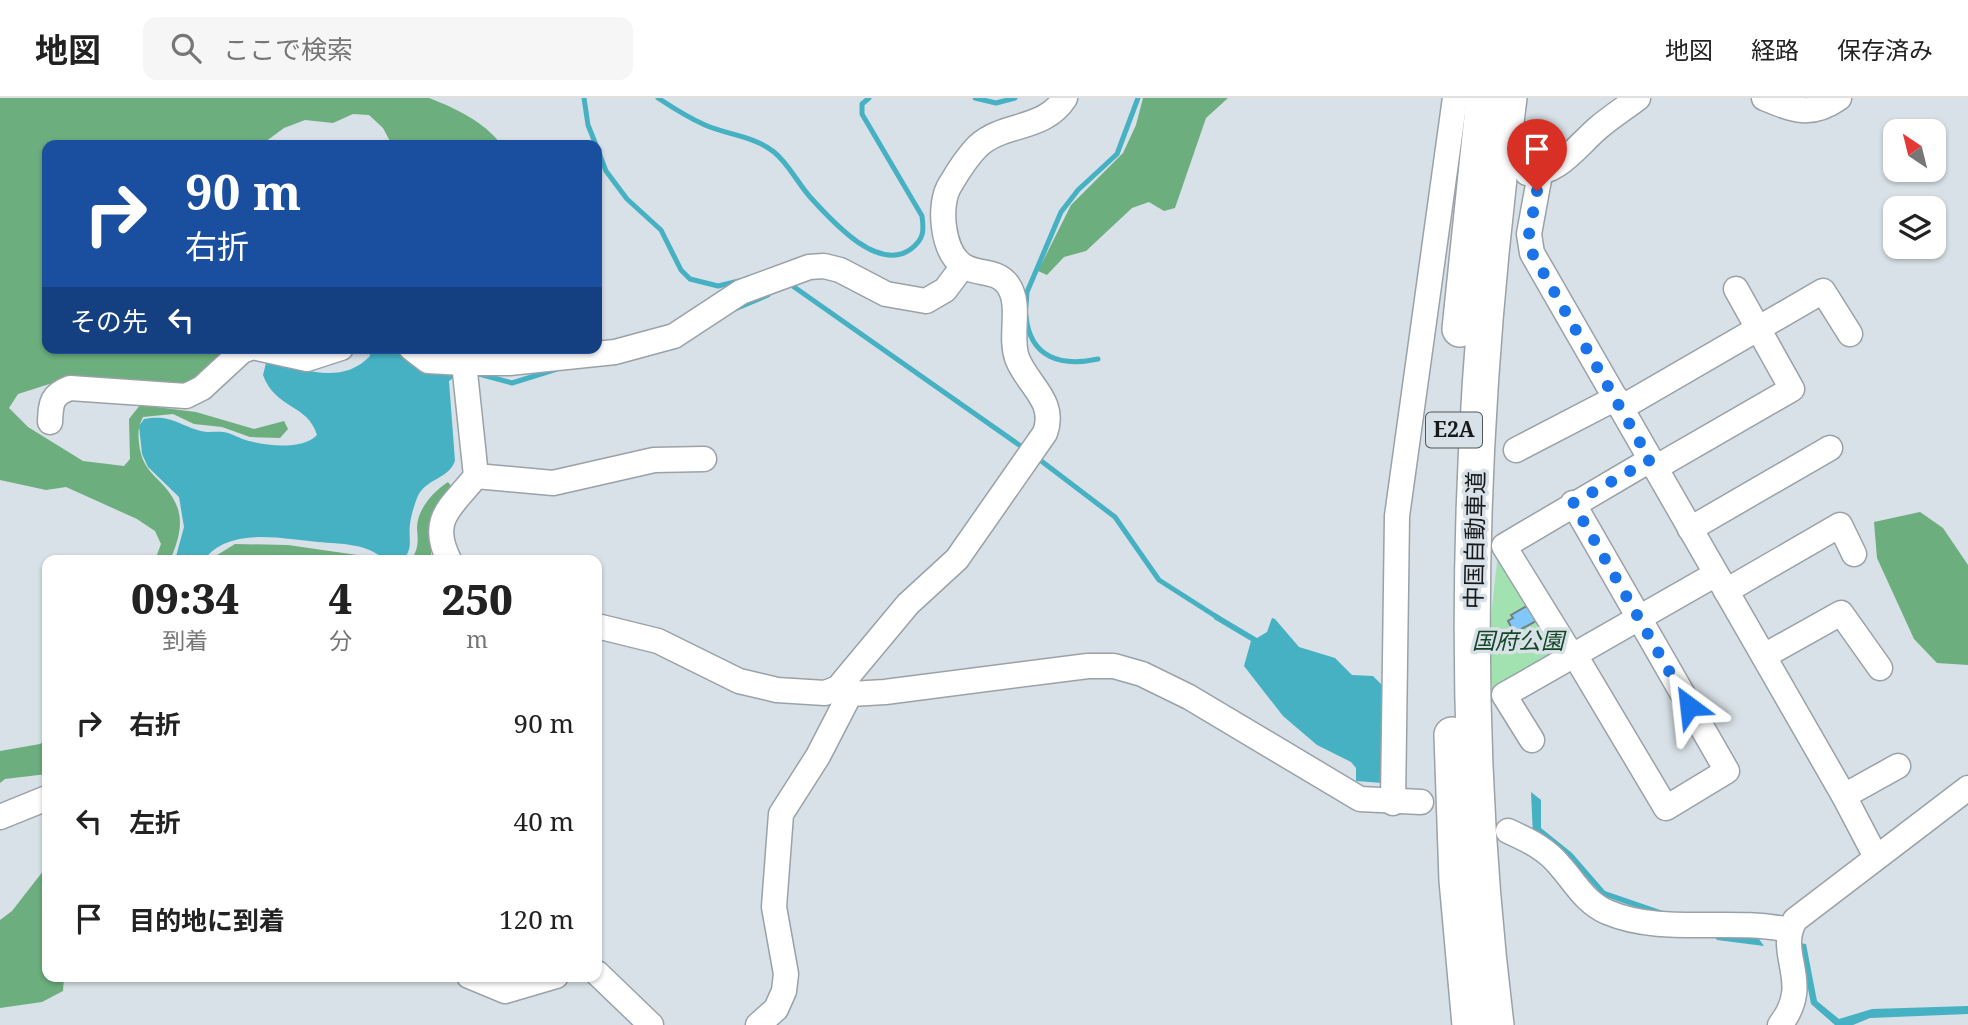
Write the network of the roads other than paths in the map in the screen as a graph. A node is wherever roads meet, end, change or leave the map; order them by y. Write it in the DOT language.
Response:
graph roads {
  1 [pos="1065,98"];
  2 [pos="1454,98"];
  3 [pos="1484,98"];
  4 [pos="1509,98"];
  5 [pos="1638,98"];
  6 [pos="1764,98"];
  7 [pos="1839,98"];
  8 [pos="963,266"];
  9 [pos="1737,289"];
  10 [pos="1759,328"];
  11 [pos="1850,334"];
  12 [pos="602,353"];
  13 [pos="239,354"];
  14 [pos="284,354"];
  15 [pos="322,354"];
  16 [pos="419,354"];
  17 [pos="597,354"];
  18 [pos="464,363"];
  19 [pos="1618,403"];
  20 [pos="50,422"];
  21 [pos="1830,448"];
  22 [pos="1516,450"];
  23 [pos="704,459"];
  24 [pos="1652,464"];
  25 [pos="476,476"];
  26 [pos="1573,503"];
  27 [pos="1690,529"];
  28 [pos="1854,554"];
  29 [pos="448,555"];
  30 [pos="1721,583"];
  31 [pos="1639,618"];
  32 [pos="602,627"];
  33 [pos="1572,656"];
  34 [pos="1764,656"];
  35 [pos="1880,668"];
  36 [pos="844,691"];
  37 [pos="1532,740"];
  38 [pos="1898,766"];
  39 [pos="1968,788"];
  40 [pos="1844,796"];
  41 [pos="42,800"];
  42 [pos="1421,802"];
  43 [pos="1393,803"];
  44 [pos="0,817"];
  45 [pos="1508,831"];
  46 [pos="1876,857"];
  47 [pos="1789,930"];
  48 [pos="602,979"];
  49 [pos="483,982"];
  50 [pos="536,982"];
  51 [pos="651,1025"];
  52 [pos="758,1025"];
  53 [pos="1470,1025"];
  54 [pos="1496,1025"];
  55 [pos="1780,1025"];
  1 -- 8 [label="street"];
  2 -- 43 [label="street"];
  3 -- 53 [label="highway, 中国自動車道 / E2A"];
  4 -- 54 [label="highway, 中国自動車道 / E2A"];
  5 -- 19 [label="street"];
  6 -- 7 [label="street"];
  8 -- 12 [label="street"];
  8 -- 36 [label="street"];
  9 -- 10 [label="street"];
  10 -- 11 [label="street"];
  10 -- 19 [label="street"];
  10 -- 24 [label="street"];
  13 -- 20 [label="street"];
  14 -- 15 [label="street"];
  16 -- 18 [label="street"];
  17 -- 18 [label="street"];
  18 -- 25 [label="street"];
  19 -- 22 [label="street"];
  19 -- 24 [label="street"];
  21 -- 27 [label="street"];
  23 -- 25 [label="street"];
  24 -- 26 [label="street"];
  24 -- 27 [label="street"];
  25 -- 29 [label="street"];
  26 -- 31 [label="street"];
  26 -- 33 [label="street"];
  27 -- 30 [label="street"];
  28 -- 30 [label="street"];
  30 -- 31 [label="street"];
  30 -- 34 [label="street"];
  31 -- 33 [label="street"];
  31 -- 33 [label="street"];
  32 -- 36 [label="street"];
  33 -- 37 [label="street"];
  34 -- 35 [label="street"];
  34 -- 40 [label="street"];
  36 -- 43 [label="street"];
  36 -- 52 [label="street"];
  38 -- 40 [label="street"];
  39 -- 46 [label="street"];
  40 -- 46 [label="street"];
  41 -- 44 [label="street"];
  42 -- 43 [label="street"];
  45 -- 47 [label="street"];
  46 -- 47 [label="street"];
  47 -- 55 [label="street"];
  48 -- 51 [label="street"];
  49 -- 50 [label="street"];
}
